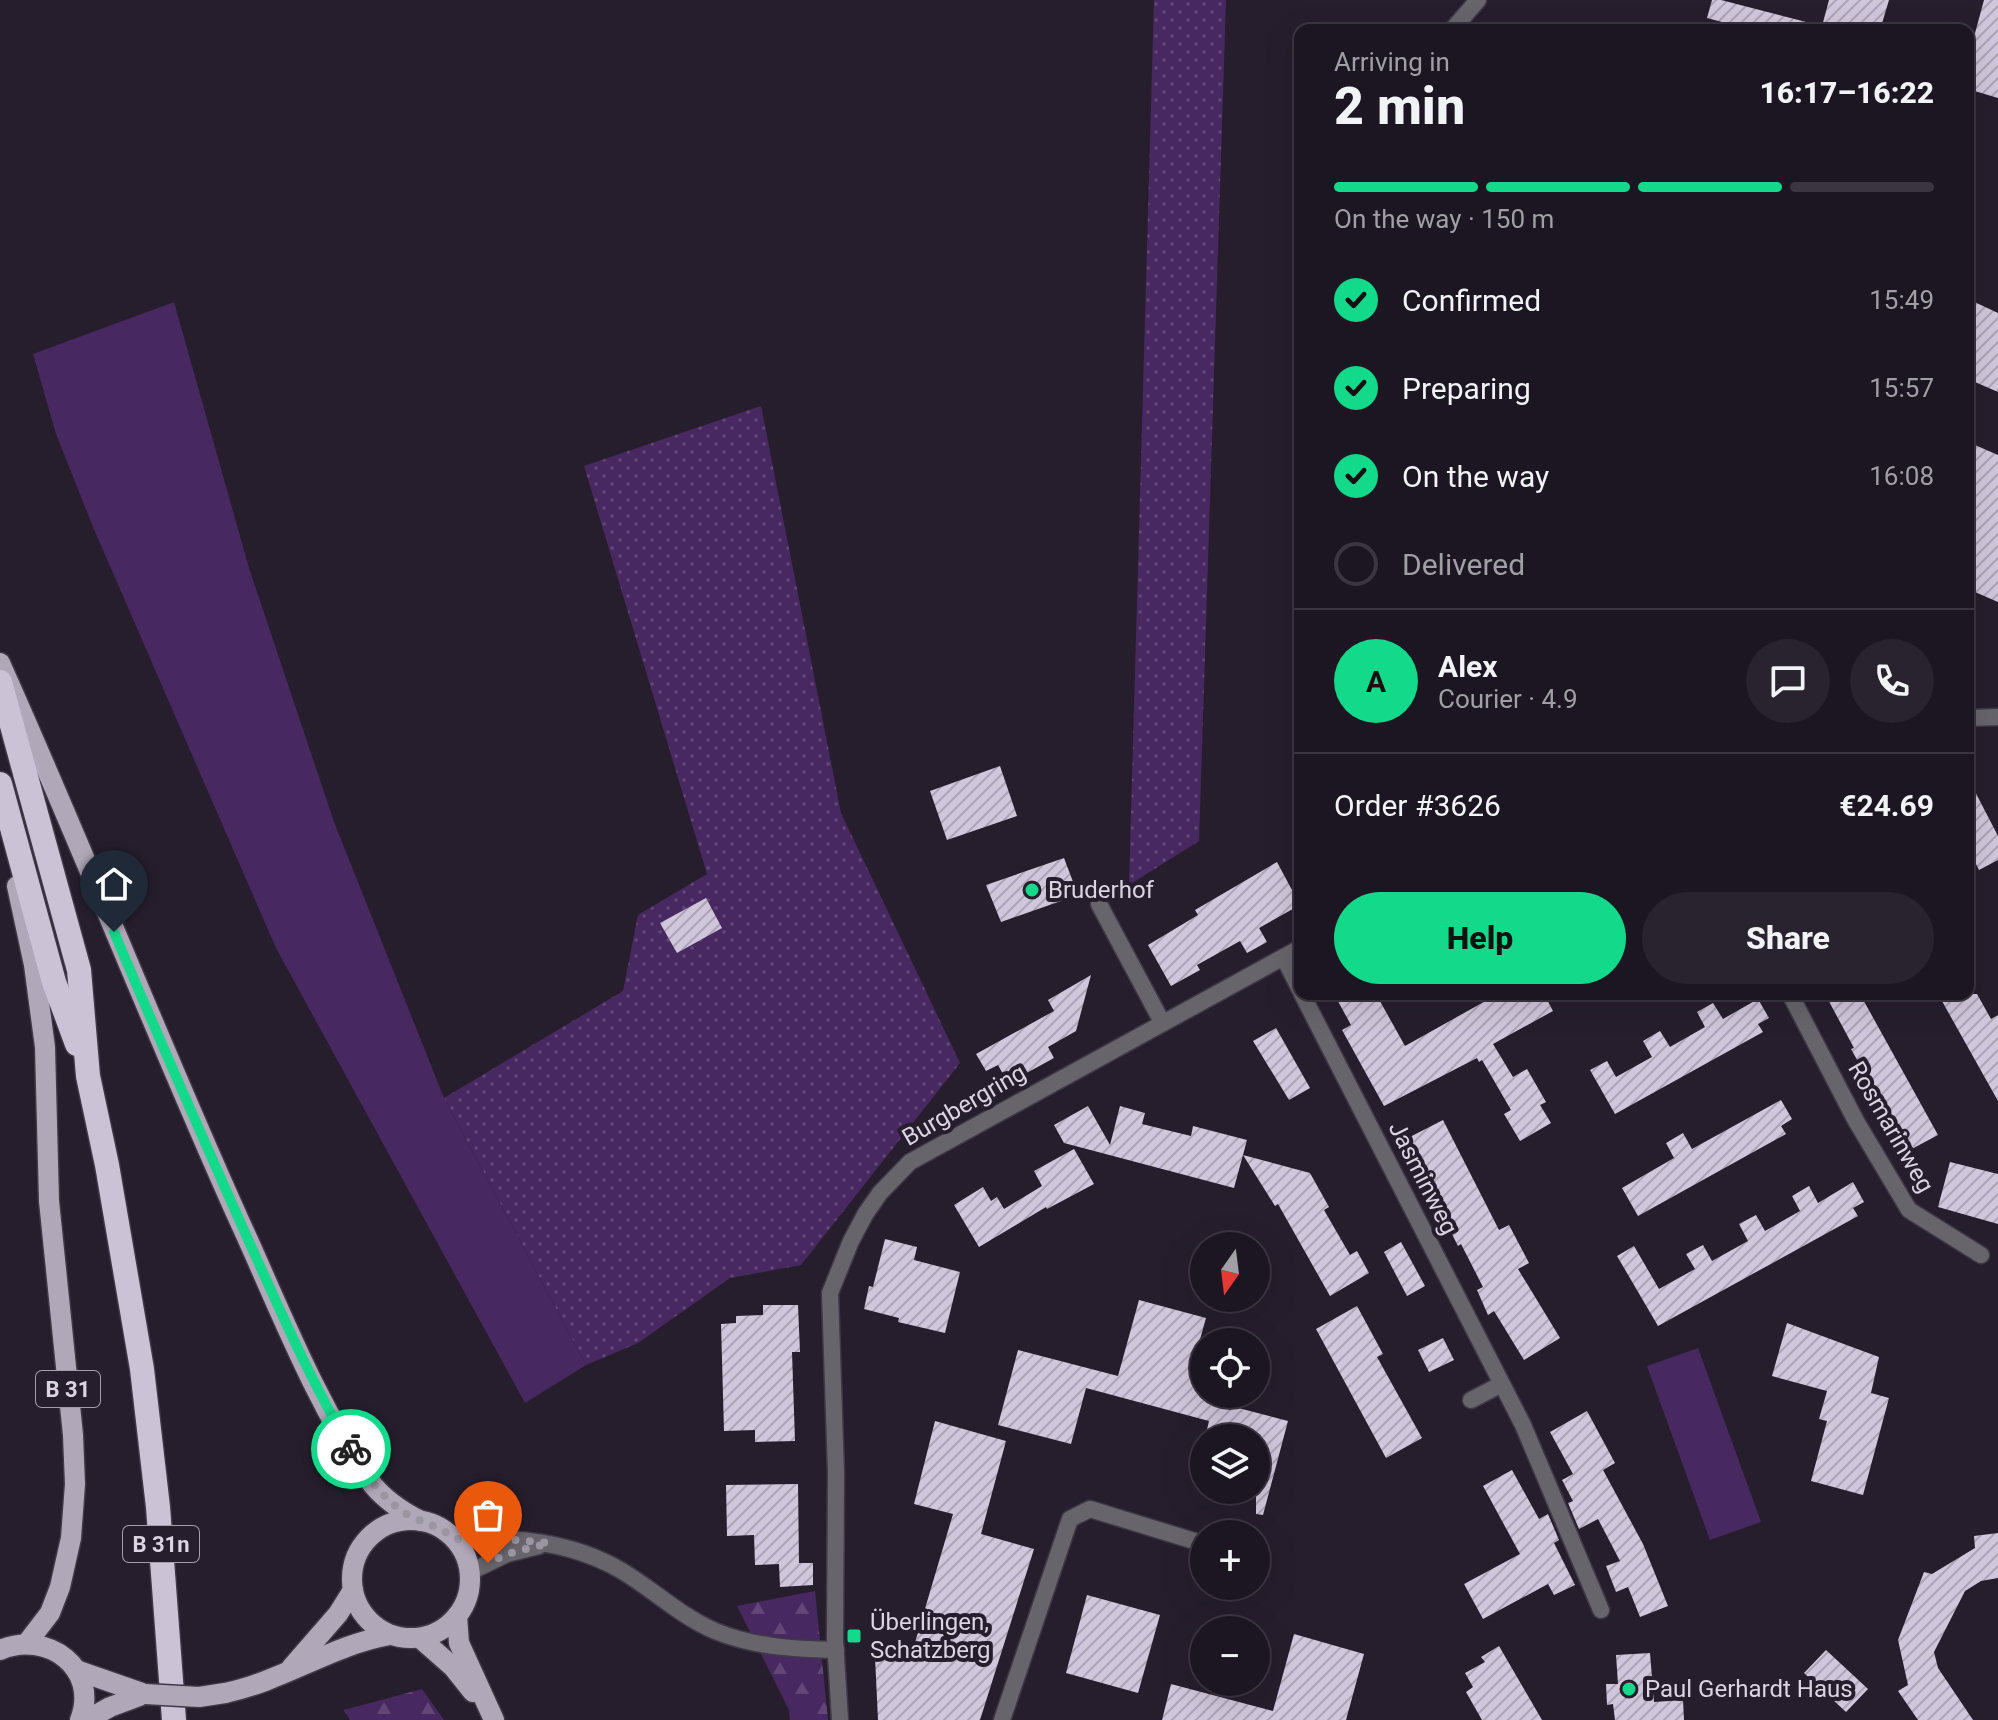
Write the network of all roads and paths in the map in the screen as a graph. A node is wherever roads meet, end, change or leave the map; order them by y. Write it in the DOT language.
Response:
graph roads {
  1 [pos="1478,0"];
  2 [pos="1457,24"];
  3 [pos="0,663"];
  4 [pos="0,682"];
  5 [pos="1998,717"];
  6 [pos="1974,718"];
  7 [pos="0,784"];
  8 [pos="1099,904"];
  9 [pos="1294,952"];
  10 [pos="1284,958"];
  11 [pos="1294,978"];
  12 [pos="1305,1000"];
  13 [pos="1793,1000"];
  14 [pos="1162,1022"];
  15 [pos="88,1076"];
  16 [pos="1981,1255"];
  17 [pos="1500,1385"];
  18 [pos="1471,1400"];
  19 [pos="421,1521"];
  20 [pos="455,1539"];
  21 [pos="1190,1540"];
  22 [pos="549,1543"];
  23 [pos="470,1572"];
  24 [pos="353,1590"];
  25 [pos="1601,1610"];
  26 [pos="457,1616"];
  27 [pos="390,1635"];
  28 [pos="420,1638"];
  29 [pos="27,1643"];
  30 [pos="0,1650"];
  31 [pos="836,1650"];
  32 [pos="76,1670"];
  33 [pos="287,1673"];
  34 [pos="145,1694"];
  35 [pos="491,1715"];
  36 [pos="80,1720"];
  37 [pos="87,1720"];
  38 [pos="174,1720"];
  39 [pos="840,1720"];
  40 [pos="1002,1720"];
  1 -- 2 [label="street"];
  3 -- 19 [label="main road"];
  4 -- 15 [label="highway, B 31n"];
  5 -- 6 [label="street"];
  7 -- 15 [label="highway, B 31n"];
  7 -- 29 [label="main road, B 31"];
  8 -- 14 [label="street"];
  9 -- 10 [label="street, Burgbergring"];
  10 -- 11 [label="street, Jasminweg"];
  10 -- 14 [label="street, Burgbergring"];
  12 -- 17 [label="street, Jasminweg"];
  13 -- 16 [label="street, Rosmarinweg"];
  14 -- 31 [label="street, Burgbergring"];
  15 -- 38 [label="highway, B 31n"];
  17 -- 18 [label="street"];
  17 -- 25 [label="street, Jasminweg"];
  19 -- 20 [label="main road"];
  19 -- 24 [label="main road"];
  20 -- 22 [label="street"];
  20 -- 23 [label="main road"];
  21 -- 40 [label="street"];
  22 -- 23 [label="street"];
  22 -- 31 [label="street"];
  23 -- 26 [label="main road"];
  24 -- 27 [label="main road"];
  24 -- 33 [label="main road"];
  26 -- 28 [label="main road"];
  26 -- 35 [label="main road"];
  27 -- 28 [label="main road"];
  27 -- 33 [label="main road"];
  28 -- 35 [label="main road"];
  29 -- 30 [label="main road"];
  29 -- 32 [label="main road"];
  31 -- 39 [label="street, Burgbergring"];
  32 -- 34 [label="main road"];
  32 -- 36 [label="main road"];
  33 -- 34 [label="main road, bridge"];
  34 -- 37 [label="main road"];
}
